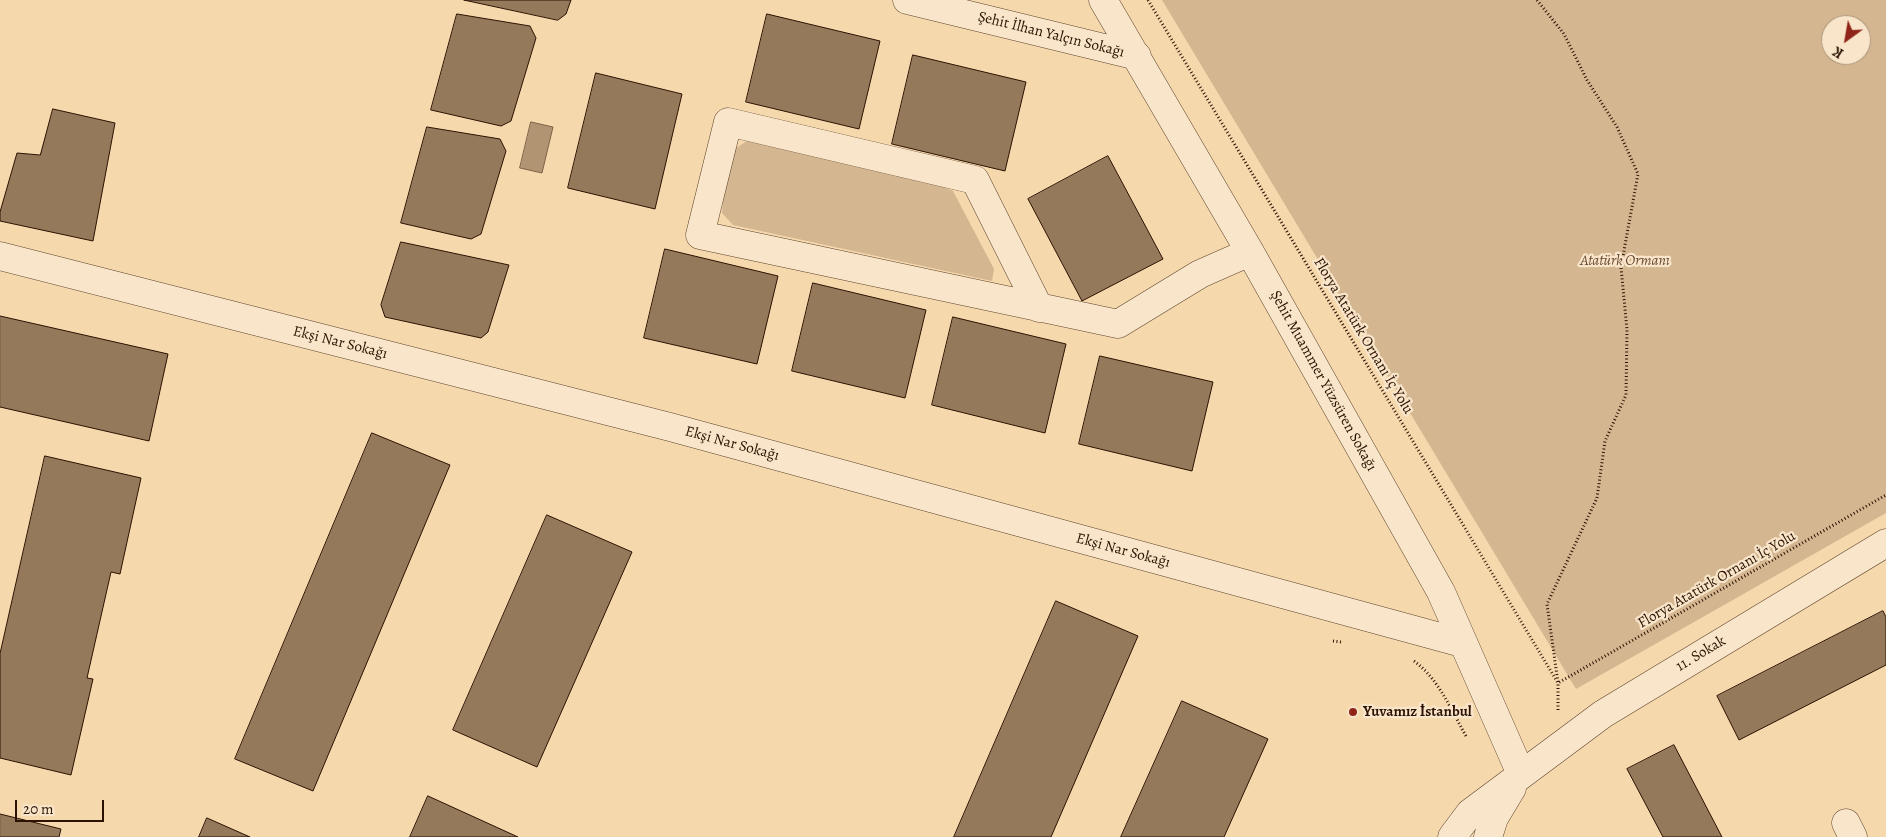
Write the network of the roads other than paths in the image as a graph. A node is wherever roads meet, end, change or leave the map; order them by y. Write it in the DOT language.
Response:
graph roads {
  1 [pos="907,0"];
  2 [pos="1103,0"];
  3 [pos="1137,56"];
  4 [pos="1250,252"];
  5 [pos="0,256"];
  6 [pos="1039,308"];
  7 [pos="1885,547"];
  8 [pos="1462,643"];
  9 [pos="1521,774"];
  10 [pos="1452,837"];
  11 [pos="1488,837"];
  1 -- 3 [label="street, Şehit İlhan Yalçın Sokağı"];
  2 -- 3 [label="street, Şehit Muammer Yüzsüren Sokağı"];
  3 -- 4 [label="street, Şehit Muammer Yüzsüren Sokağı"];
  4 -- 6 [label="street"];
  4 -- 8 [label="street, Şehit Muammer Yüzsüren Sokağı"];
  5 -- 8 [label="street, Ekşi Nar Sokağı"];
  6 -- 6 [label="street"];
  7 -- 9 [label="street, 11. Sokak"];
  8 -- 9 [label="street, Şehit Muammer Yüzsüren Sokağı"];
  9 -- 10 [label="street, 11. Sokak"];
  9 -- 11 [label="street"];
}
